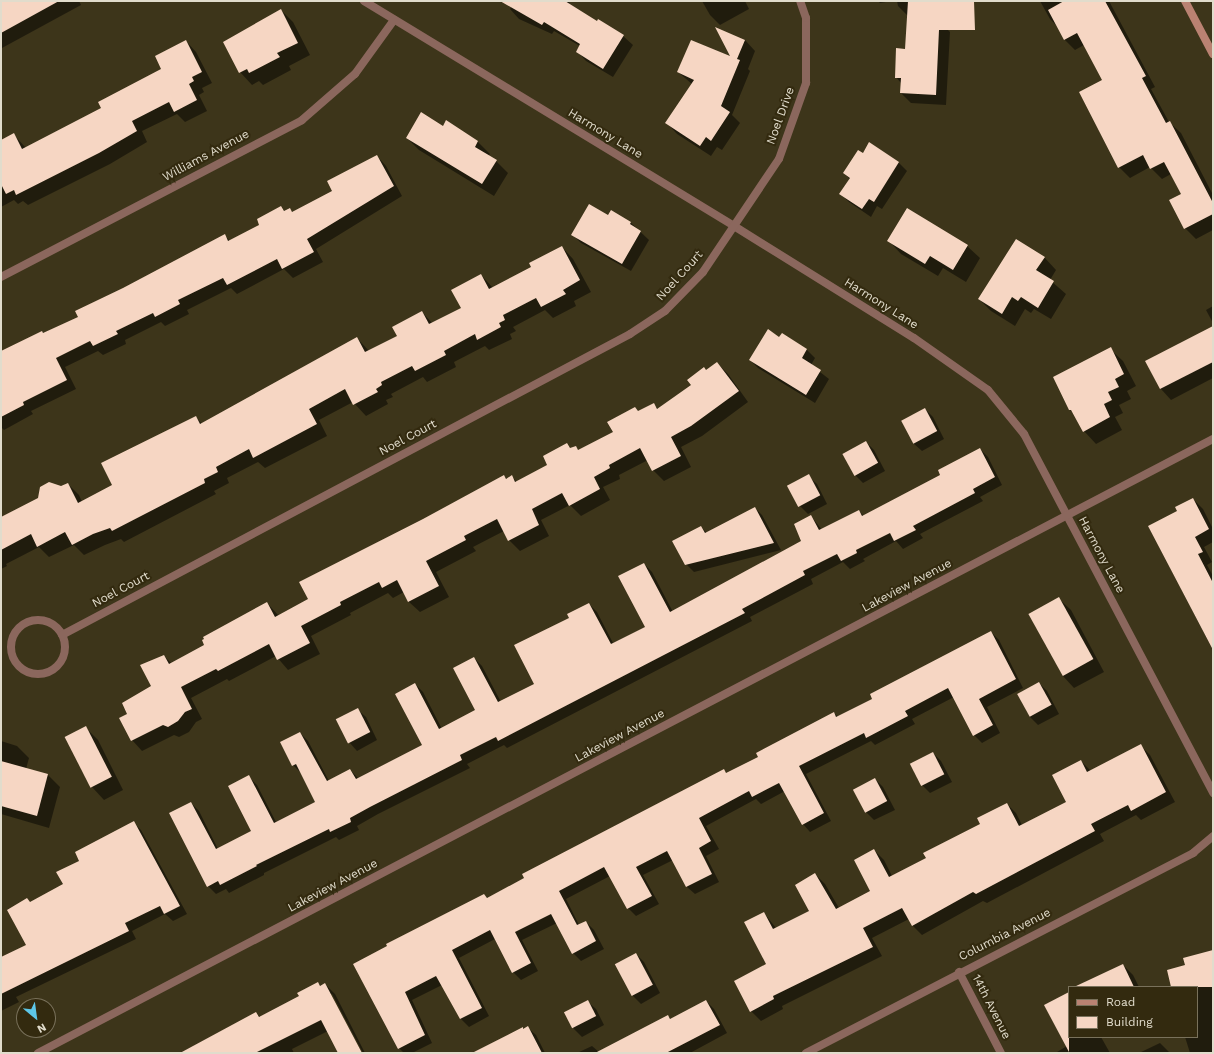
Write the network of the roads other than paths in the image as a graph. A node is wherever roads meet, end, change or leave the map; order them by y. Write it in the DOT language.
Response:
graph roads {
  1 [pos="364,1"];
  2 [pos="800,1"];
  3 [pos="1185,1"];
  4 [pos="394,20"];
  5 [pos="1213,54"];
  6 [pos="734,226"];
  7 [pos="1,278"];
  8 [pos="1213,439"];
  9 [pos="1068,516"];
  10 [pos="62,635"];
  11 [pos="1213,793"];
  12 [pos="1213,836"];
  13 [pos="959,972"];
  14 [pos="38,1053"];
  15 [pos="806,1053"];
  16 [pos="1001,1053"];
  1 -- 4 [label="street, Harmony Lane"];
  2 -- 6 [label="street, Noel Drive"];
  3 -- 5 [label="street"];
  4 -- 6 [label="street, Harmony Lane"];
  4 -- 7 [label="street, Williams Avenue"];
  6 -- 9 [label="street, Harmony Lane"];
  6 -- 10 [label="street, Noel Court"];
  8 -- 9 [label="street, Lakeview Avenue"];
  9 -- 11 [label="street, Harmony Lane"];
  9 -- 14 [label="street, Lakeview Avenue"];
  10 -- 10 [label="street"];
  12 -- 13 [label="street, Columbia Avenue"];
  13 -- 15 [label="street, Columbia Avenue"];
  13 -- 16 [label="street, 14th Avenue"];
}
